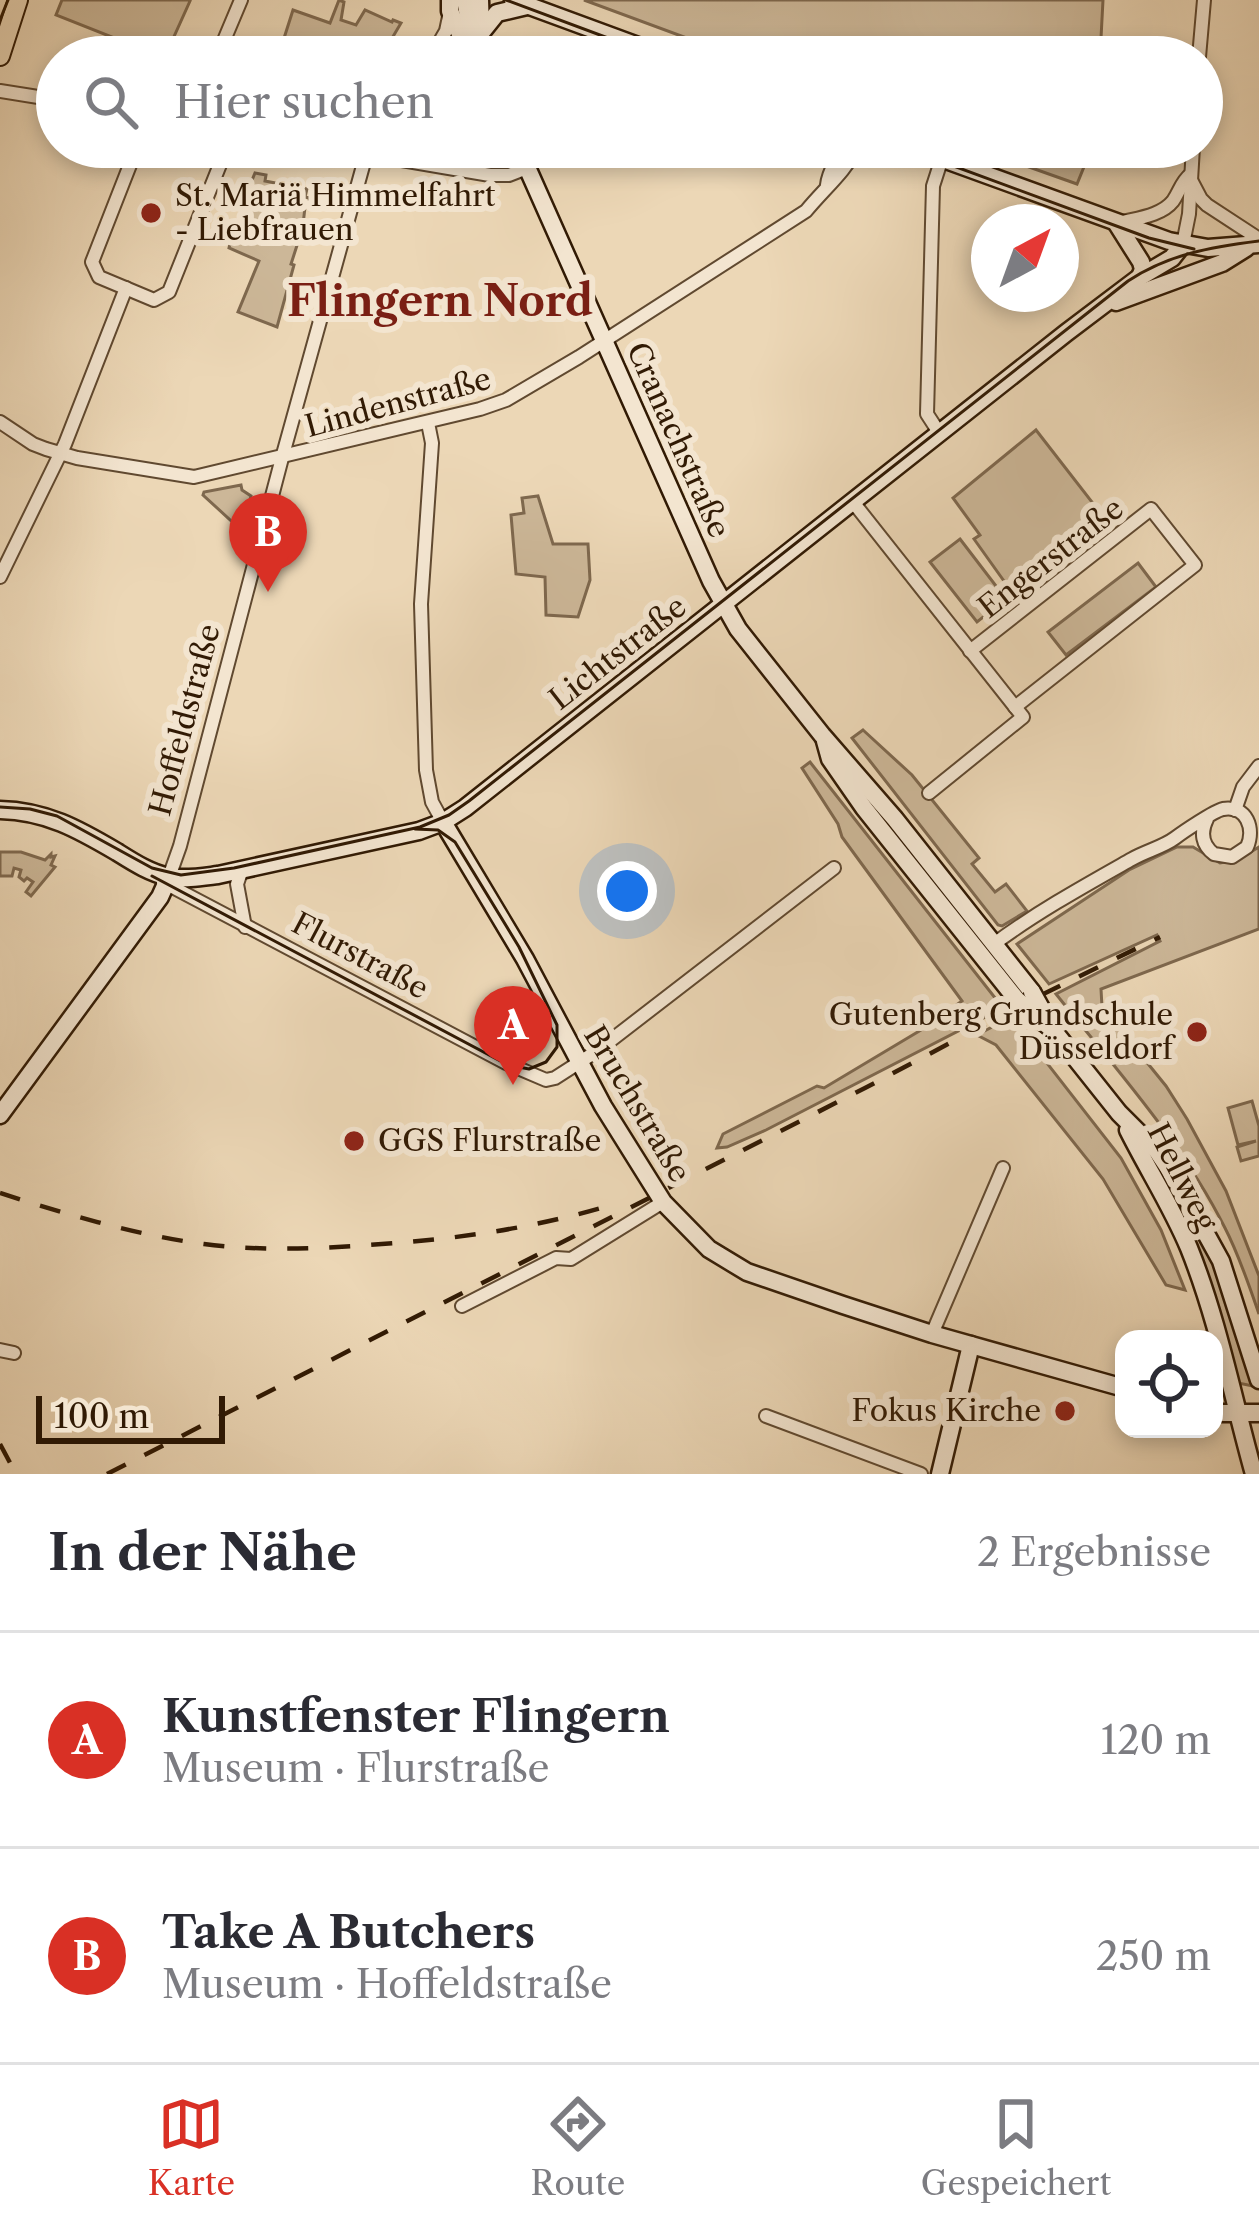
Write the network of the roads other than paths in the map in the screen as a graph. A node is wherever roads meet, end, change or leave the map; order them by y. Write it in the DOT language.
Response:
graph roads {
  1 [pos="18,0"];
  2 [pos="241,0"];
  3 [pos="480,0"];
  4 [pos="1204,0"];
  5 [pos="451,3"];
  6 [pos="520,3"];
  7 [pos="226,36"];
  8 [pos="443,36"];
  9 [pos="473,36"];
  10 [pos="479,36"];
  11 [pos="485,36"];
  12 [pos="610,36"];
  13 [pos="1201,36"];
  14 [pos="0,56"];
  15 [pos="0,91"];
  16 [pos="36,97"];
  17 [pos="129,168"];
  18 [pos="218,168"];
  19 [pos="368,168"];
  20 [pos="454,168"];
  21 [pos="527,168"];
  22 [pos="832,168"];
  23 [pos="844,168"];
  24 [pos="938,168"];
  25 [pos="968,168"];
  26 [pos="1192,168"];
  27 [pos="1191,176"];
  28 [pos="827,185"];
  29 [pos="1116,223"];
  30 [pos="1256,243"];
  31 [pos="1184,244"];
  32 [pos="1140,278"];
  33 [pos="126,288"];
  34 [pos="1103,306"];
  35 [pos="604,341"];
  36 [pos="0,422"];
  37 [pos="428,423"];
  38 [pos="940,434"];
  39 [pos="60,453"];
  40 [pos="282,458"];
  41 [pos="853,502"];
  42 [pos="0,577"];
  43 [pos="724,604"];
  44 [pos="970,651"];
  45 [pos="1015,707"];
  46 [pos="823,735"];
  47 [pos="1259,766"];
  48 [pos="929,793"];
  49 [pos="0,810"];
  50 [pos="1234,810"];
  51 [pos="1207,819"];
  52 [pos="443,822"];
  53 [pos="1253,823"];
  54 [pos="1173,840"];
  55 [pos="1254,842"];
  56 [pos="1205,844"];
  57 [pos="834,868"];
  58 [pos="242,869"];
  59 [pos="167,881"];
  60 [pos="245,927"];
  61 [pos="996,957"];
  62 [pos="1024,996"];
  63 [pos="1053,1030"];
  64 [pos="578,1063"];
  65 [pos="1119,1113"];
  66 [pos="0,1114"];
  67 [pos="1004,1168"];
  68 [pos="664,1202"];
  69 [pos="462,1306"];
  70 [pos="932,1334"];
  71 [pos="971,1346"];
  72 [pos="1259,1380"];
  73 [pos="1115,1386"];
  74 [pos="1223,1413"];
  75 [pos="1238,1413"];
  76 [pos="1259,1413"];
  77 [pos="766,1416"];
  78 [pos="920,1474"];
  79 [pos="940,1474"];
  80 [pos="1255,1474"];
  1 -- 14 [label="main road"];
  2 -- 7 [label="street"];
  3 -- 10 [label="main road"];
  4 -- 13 [label="street"];
  5 -- 8 [label="street"];
  5 -- 9 [label="main road"];
  6 -- 11 [label="main road"];
  6 -- 12 [label="main road"];
  15 -- 16 [label="street"];
  17 -- 33 [label="street"];
  18 -- 33 [label="street"];
  19 -- 40 [label="street, Hoffeldstraße"];
  20 -- 21 [label="street"];
  21 -- 35 [label="main road, Cranachstraße"];
  22 -- 28 [label="street, Lindenstraße"];
  23 -- 28 [label="street, Lindenstraße"];
  24 -- 38 [label="street"];
  25 -- 29 [label="main road"];
  26 -- 27 [label="street"];
  27 -- 29 [label="street"];
  27 -- 30 [label="street"];
  27 -- 31 [label="street"];
  28 -- 35 [label="street, Lindenstraße"];
  29 -- 31 [label="main road"];
  29 -- 32 [label="main road"];
  30 -- 31 [label="main road"];
  30 -- 34 [label="main road"];
  31 -- 32 [label="main road, Lichtstraße"];
  32 -- 34 [label="main road, Lichtstraße"];
  33 -- 39 [label="street"];
  34 -- 38 [label="main road, Lichtstraße"];
  35 -- 37 [label="street, Lindenstraße"];
  35 -- 43 [label="main road, Cranachstraße"];
  36 -- 39 [label="street, Lindenstraße"];
  37 -- 40 [label="street, Lindenstraße"];
  37 -- 52 [label="street, Bruchstraße"];
  38 -- 41 [label="main road, Lichtstraße"];
  39 -- 40 [label="street, Lindenstraße"];
  39 -- 42 [label="street"];
  40 -- 59 [label="street, Hoffeldstraße"];
  41 -- 43 [label="main road, Lichtstraße"];
  41 -- 44 [label="street, Engerstraße"];
  43 -- 46 [label="main road, Cranachstraße"];
  43 -- 52 [label="main road, Lichtstraße"];
  44 -- 45 [label="street, Engerstraße"];
  44 -- 45 [label="street, Engerstraße"];
  45 -- 48 [label="street, Engerstraße"];
  46 -- 61 [label="main road, Cranachstraße"];
  46 -- 61 [label="main road, Cranachstraße"];
  47 -- 50 [label="street"];
  49 -- 59 [label="main road, Flurstraße"];
  50 -- 51 [label="street"];
  50 -- 53 [label="street"];
  51 -- 54 [label="street"];
  51 -- 56 [label="street"];
  52 -- 58 [label="main road, Lichtstraße"];
  52 -- 64 [label="main road, Bruchstraße"];
  53 -- 55 [label="street"];
  54 -- 56 [label="street"];
  54 -- 61 [label="street"];
  55 -- 56 [label="street"];
  57 -- 64 [label="street"];
  58 -- 59 [label="main road, Lichtstraße"];
  58 -- 60 [label="street, Flurstraße"];
  59 -- 60 [label="street, Flurstraße"];
  59 -- 66 [label="main road, Hoffeldstraße"];
  60 -- 64 [label="street, Flurstraße"];
  61 -- 62 [label="main road, Cranachstraße"];
  61 -- 63 [label="main road, bridge"];
  62 -- 63 [label="main road, Hellweg, bridge"];
  63 -- 65 [label="main road, Hellweg"];
  64 -- 68 [label="main road, Bruchstraße"];
  65 -- 72 [label="main road, Hellweg"];
  65 -- 75 [label="main road, Hellweg"];
  67 -- 70 [label="street"];
  68 -- 69 [label="street"];
  68 -- 70 [label="main road, Bruchstraße"];
  70 -- 71 [label="main road, Bruchstraße"];
  71 -- 73 [label="main road, Bruchstraße"];
  71 -- 79 [label="main road"];
  74 -- 75 [label="main road"];
  75 -- 76 [label="main road"];
  75 -- 80 [label="main road, Hellweg"];
  77 -- 78 [label="street"];
}
